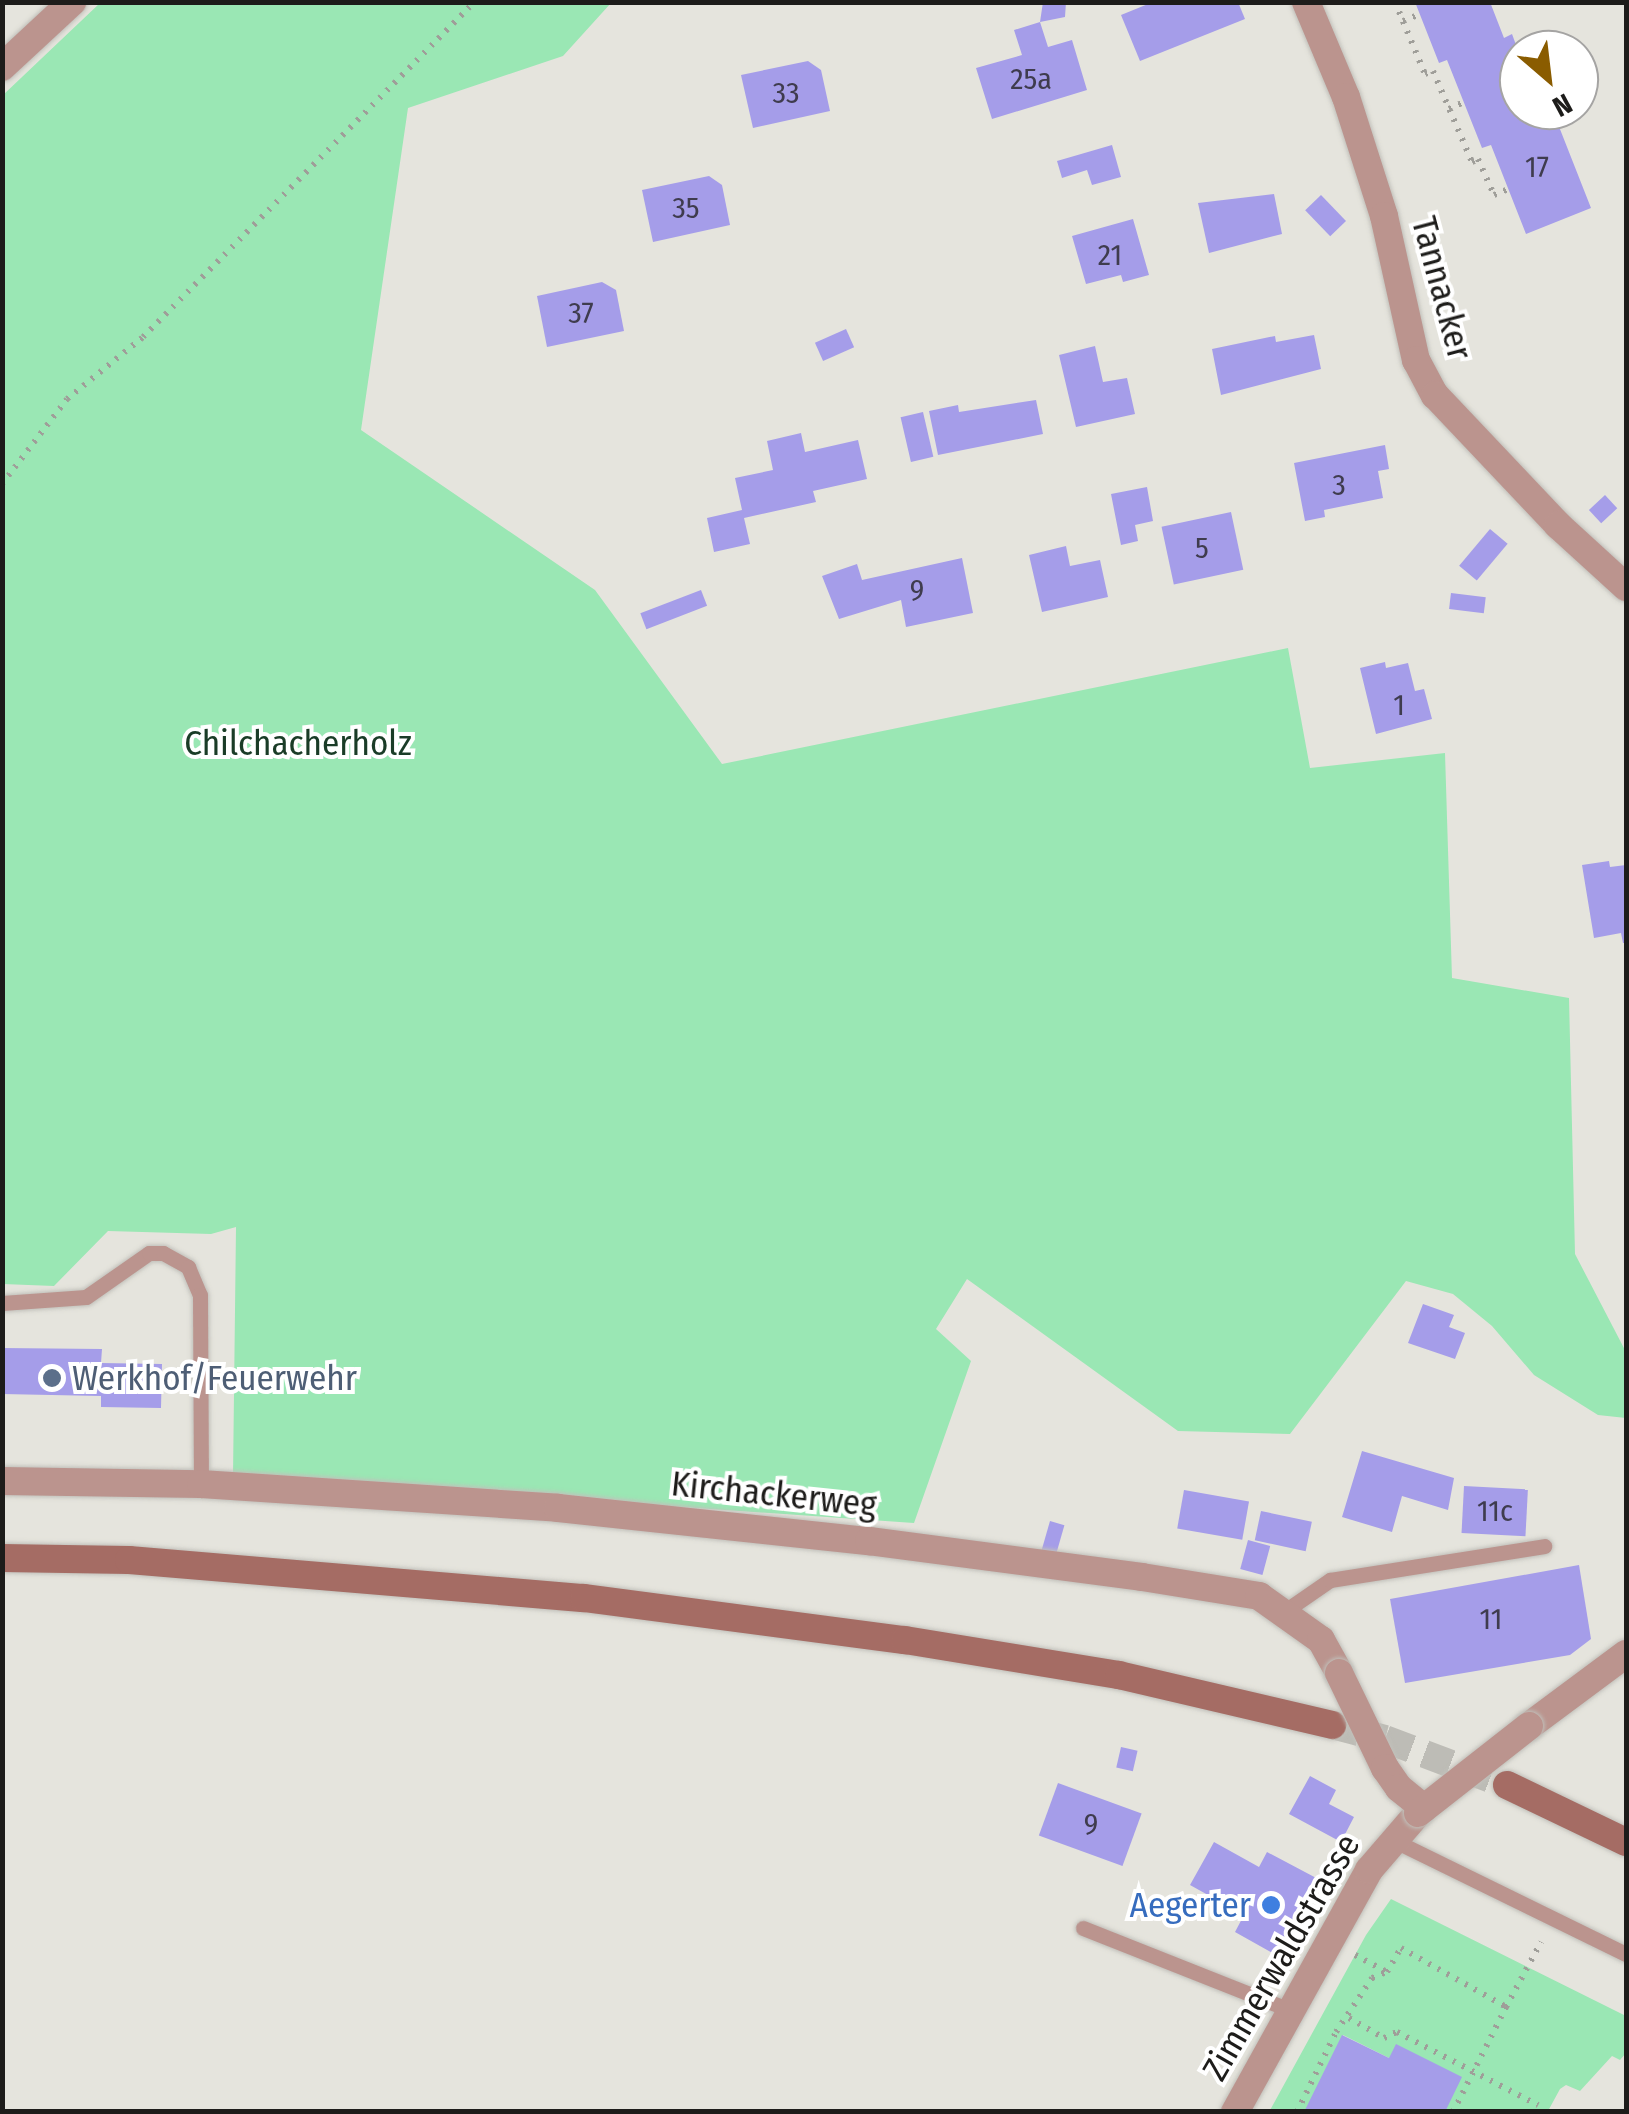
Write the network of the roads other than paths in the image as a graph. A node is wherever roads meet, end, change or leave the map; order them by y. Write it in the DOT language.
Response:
graph roads {
  1 [pos="72,2"];
  2 [pos="1306,2"];
  3 [pos="2,67"];
  4 [pos="1626,587"];
  5 [pos="2,1303"];
  6 [pos="2,1481"];
  7 [pos="201,1484"];
  8 [pos="1544,1546"];
  9 [pos="2,1558"];
  10 [pos="1285,1611"];
  11 [pos="1626,1654"];
  12 [pos="1332,1725"];
  13 [pos="1507,1785"];
  14 [pos="1421,1810"];
  15 [pos="1393,1840"];
  16 [pos="1626,1842"];
  17 [pos="1082,1928"];
  18 [pos="1626,1954"];
  19 [pos="1290,2010"];
  20 [pos="1235,2112"];
  1 -- 3 [label="street"];
  2 -- 4 [label="street, Tannacker"];
  5 -- 7 [label="lane"];
  6 -- 7 [label="street, Kirchackerweg"];
  7 -- 10 [label="street, Kirchackerweg"];
  8 -- 10 [label="lane"];
  9 -- 12 [label="main road"];
  10 -- 14 [label="street, Kirchackerweg, bridge"];
  11 -- 14 [label="street, Zimmerwaldstrasse, bridge"];
  13 -- 16 [label="main road"];
  14 -- 15 [label="street, Zimmerwaldstrasse"];
  15 -- 18 [label="lane"];
  15 -- 19 [label="street, Zimmerwaldstrasse"];
  17 -- 19 [label="lane"];
  19 -- 20 [label="street, Zimmerwaldstrasse"];
}
